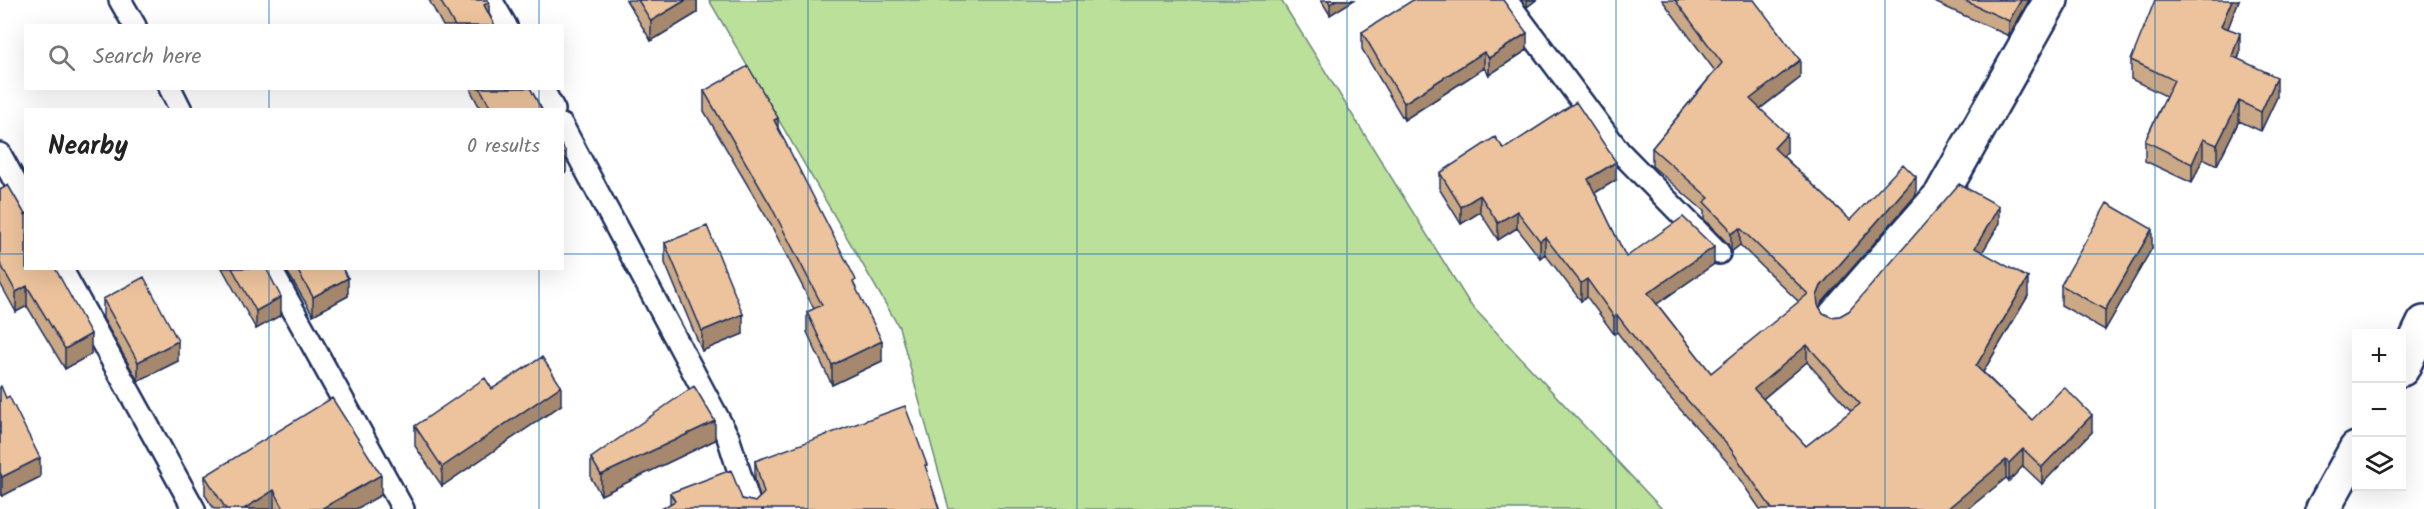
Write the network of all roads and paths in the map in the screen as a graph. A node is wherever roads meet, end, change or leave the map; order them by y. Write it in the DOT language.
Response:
graph roads {
  1 [pos="120,0"];
  2 [pos="491,0"];
  3 [pos="1506,0"];
  4 [pos="2051,0"];
  5 [pos="134,24"];
  6 [pos="505,24"];
  7 [pos="171,90"];
  8 [pos="543,90"];
  9 [pos="180,108"];
  10 [pos="553,108"];
  11 [pos="564,129"];
  12 [pos="0,154"];
  13 [pos="24,198"];
  14 [pos="1719,253"];
  15 [pos="63,270"];
  16 [pos="271,270"];
  17 [pos="1835,316"];
  18 [pos="2352,456"];
  19 [pos="194,509"];
  20 [pos="404,509"];
  21 [pos="752,509"];
  22 [pos="2323,509"];
  1 -- 5 [label="lane"];
  2 -- 6 [label="lane"];
  3 -- 14 [label="lane"];
  4 -- 17 [label="street"];
  7 -- 9 [label="lane"];
  8 -- 10 [label="lane"];
  11 -- 21 [label="lane"];
  12 -- 13 [label="lane"];
  15 -- 19 [label="lane"];
  16 -- 20 [label="lane"];
  18 -- 22 [label="street"];
}
